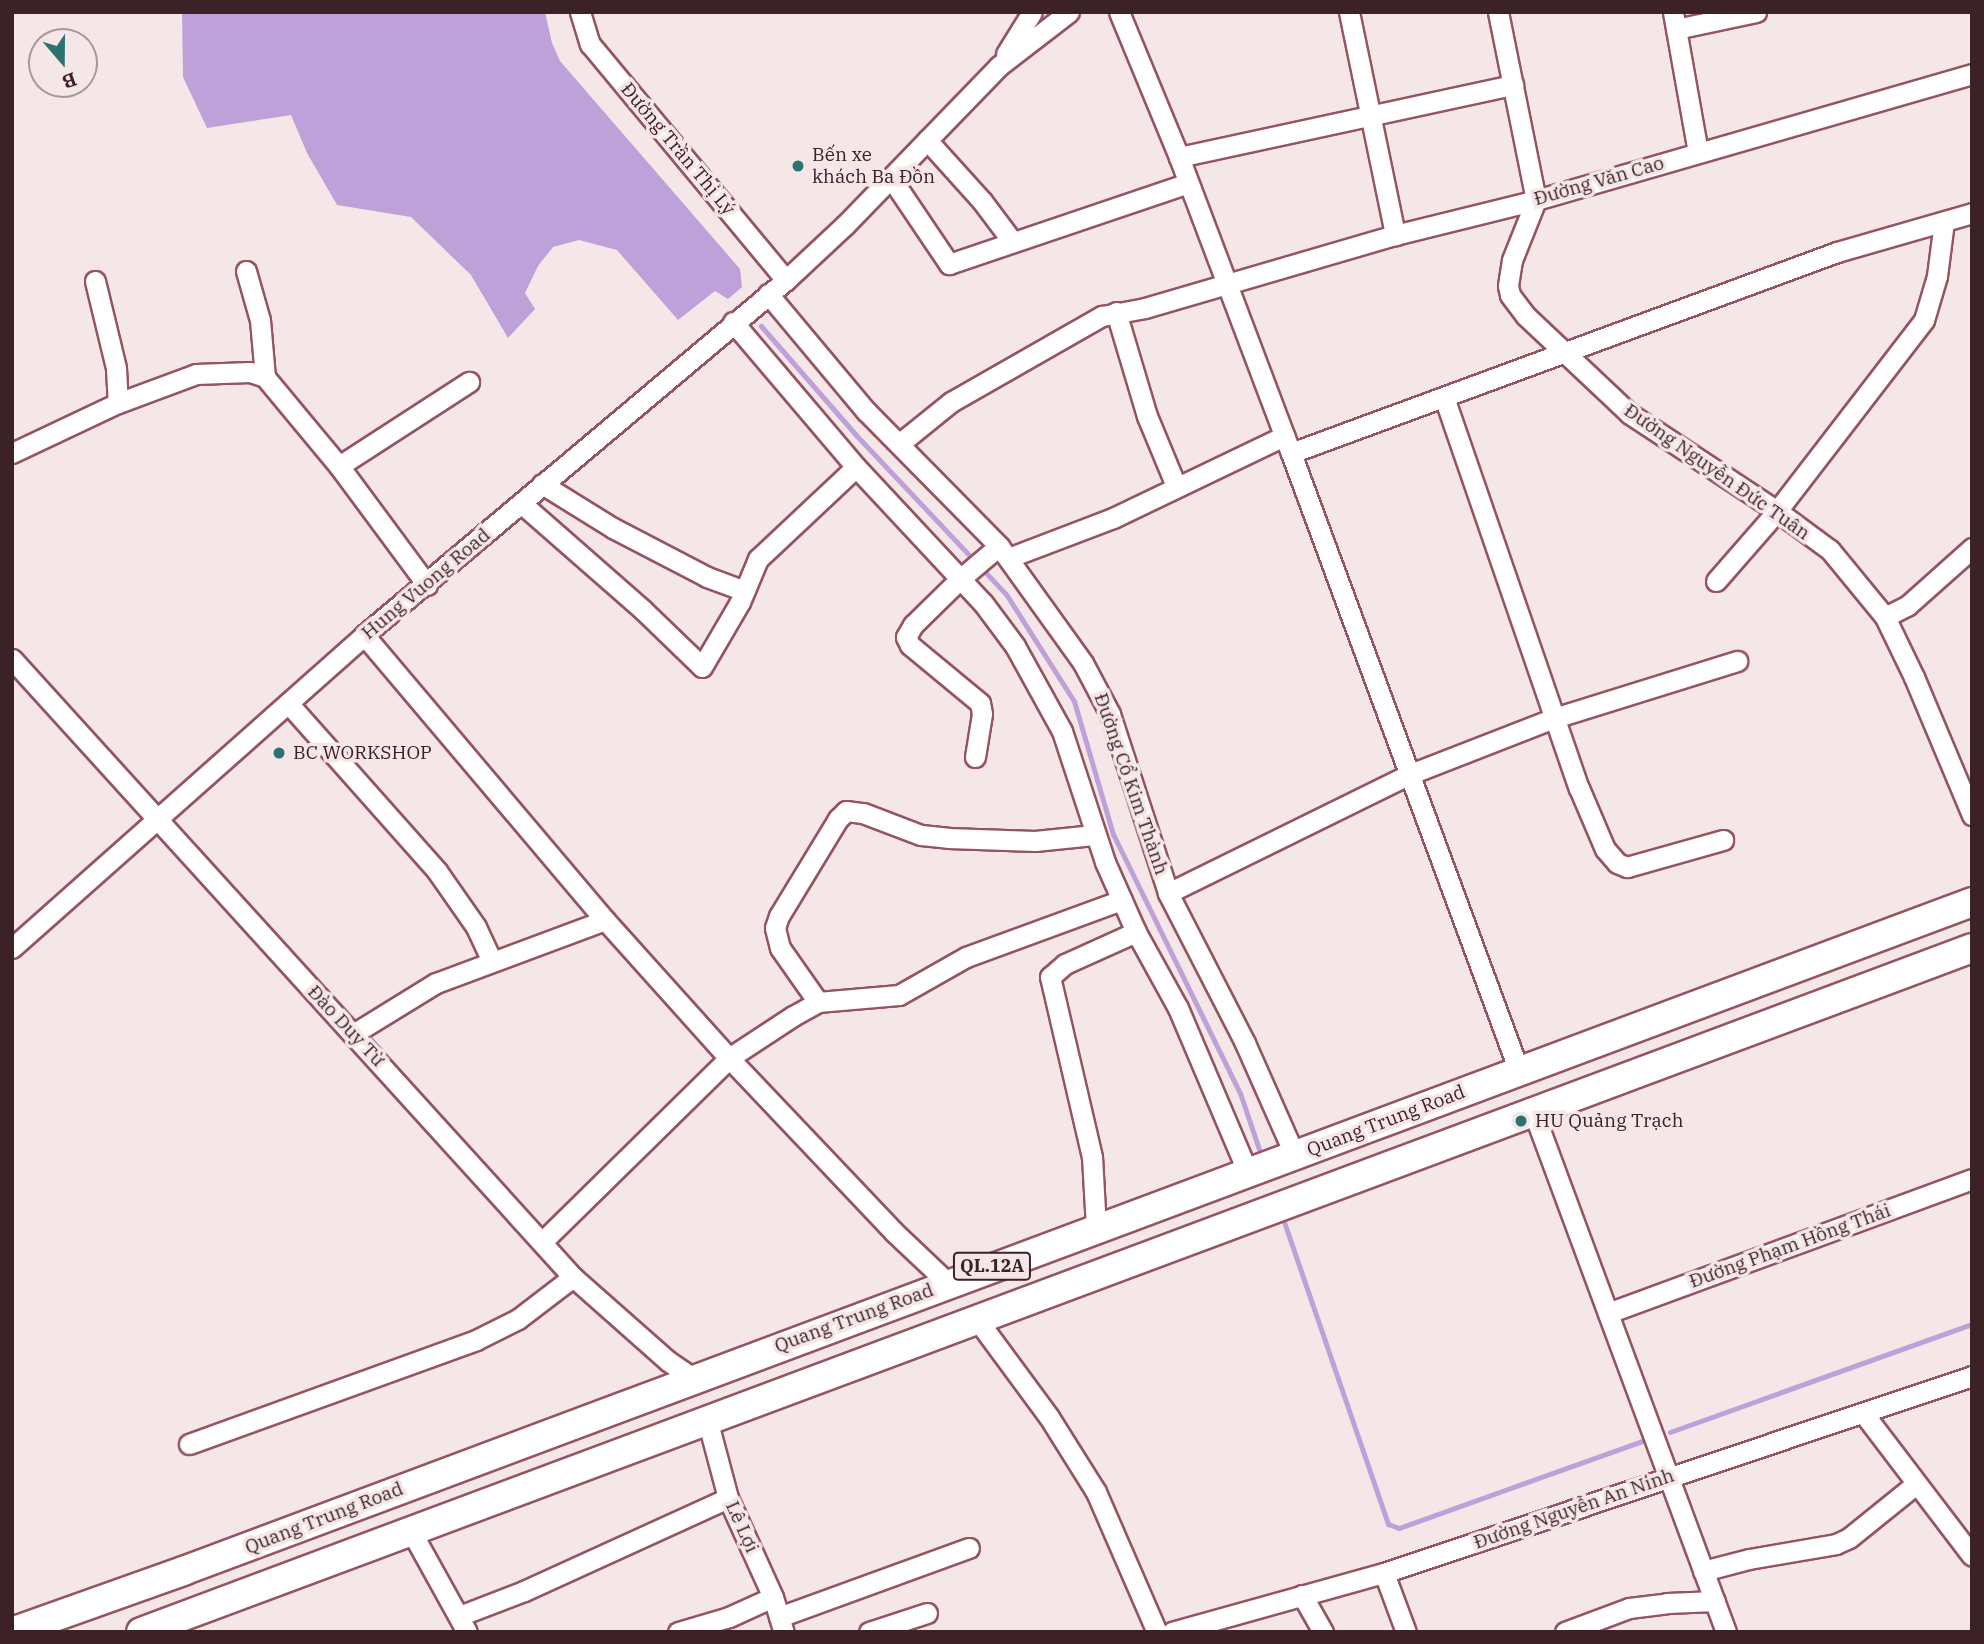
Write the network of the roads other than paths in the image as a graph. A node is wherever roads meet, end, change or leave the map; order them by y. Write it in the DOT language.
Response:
graph roads {
  1 [pos="580,12"];
  2 [pos="1032,12"];
  3 [pos="1069,12"];
  4 [pos="1349,12"];
  5 [pos="1498,12"];
  6 [pos="1756,12"];
  7 [pos="1118,14"];
  8 [pos="1674,21"];
  9 [pos="999,66"];
  10 [pos="1972,74"];
  11 [pos="1513,85"];
  12 [pos="1370,116"];
  13 [pos="927,140"];
  14 [pos="1698,152"];
  15 [pos="1179,157"];
  16 [pos="891,178"];
  17 [pos="1188,183"];
  18 [pos="1536,200"];
  19 [pos="1972,213"];
  20 [pos="1944,221"];
  21 [pos="1395,235"];
  22 [pos="1012,241"];
  23 [pos="246,271"];
  24 [pos="786,280"];
  25 [pos="95,281"];
  26 [pos="1226,285"];
  27 [pos="768,294"];
  28 [pos="1116,312"];
  29 [pos="733,322"];
  30 [pos="1565,353"];
  31 [pos="265,377"];
  32 [pos="469,382"];
  33 [pos="1444,397"];
  34 [pos="118,403"];
  35 [pos="899,444"];
  36 [pos="1287,444"];
  37 [pos="12,453"];
  38 [pos="339,466"];
  39 [pos="856,467"];
  40 [pos="542,484"];
  41 [pos="1176,486"];
  42 [pos="521,503"];
  43 [pos="1777,511"];
  44 [pos="1972,548"];
  45 [pos="998,553"];
  46 [pos="964,575"];
  47 [pos="1716,580"];
  48 [pos="427,585"];
  49 [pos="745,591"];
  50 [pos="1885,617"];
  51 [pos="365,635"];
  52 [pos="12,659"];
  53 [pos="1737,661"];
  54 [pos="288,703"];
  55 [pos="1554,718"];
  56 [pos="975,757"];
  57 [pos="1408,775"];
  58 [pos="1972,816"];
  59 [pos="157,821"];
  60 [pos="1094,835"];
  61 [pos="1723,840"];
  62 [pos="1168,893"];
  63 [pos="1122,900"];
  64 [pos="1972,902"];
  65 [pos="605,920"];
  66 [pos="1136,932"];
  67 [pos="12,948"];
  68 [pos="1972,948"];
  69 [pos="492,961"];
  70 [pos="818,1002"];
  71 [pos="353,1034"];
  72 [pos="729,1058"];
  73 [pos="1519,1071"];
  74 [pos="1533,1111"];
  75 [pos="1304,1152"];
  76 [pos="1248,1173"];
  77 [pos="1972,1180"];
  78 [pos="1209,1187"];
  79 [pos="1326,1190"];
  80 [pos="1096,1227"];
  81 [pos="1223,1227"];
  82 [pos="542,1241"];
  83 [pos="1110,1268"];
  84 [pos="573,1277"];
  85 [pos="948,1283"];
  86 [pos="1608,1313"];
  87 [pos="976,1318"];
  88 [pos="1972,1376"];
  89 [pos="693,1378"];
  90 [pos="1864,1414"];
  91 [pos="707,1419"];
  92 [pos="189,1444"];
  93 [pos="1669,1477"];
  94 [pos="1916,1484"];
  95 [pos="729,1498"];
  96 [pos="411,1531"];
  97 [pos="969,1548"];
  98 [pos="1972,1556"];
  99 [pos="183,1571"];
  100 [pos="1703,1571"];
  101 [pos="1384,1573"];
  102 [pos="1303,1595"];
  103 [pos="773,1597"];
  104 [pos="1715,1601"];
  105 [pos="197,1612"];
  106 [pos="927,1614"];
  107 [pos="463,1624"];
  108 [pos="781,1625"];
  109 [pos="12,1632"];
  110 [pos="141,1632"];
  111 [pos="678,1632"];
  112 [pos="869,1632"];
  113 [pos="1157,1632"];
  114 [pos="1172,1632"];
  115 [pos="1323,1632"];
  116 [pos="1406,1632"];
  117 [pos="1565,1632"];
  118 [pos="1726,1632"];
  1 -- 24 [label="street, Đường Trần Thị Lý"];
  2 -- 9 [label="street"];
  3 -- 9 [label="street"];
  4 -- 12 [label="street"];
  5 -- 11 [label="street"];
  6 -- 8 [label="street"];
  7 -- 15 [label="street"];
  8 -- 14 [label="street"];
  9 -- 13 [label="street, Hung Vuong Road"];
  10 -- 14 [label="street, Đường Văn Cao"];
  11 -- 12 [label="street"];
  11 -- 18 [label="street"];
  12 -- 15 [label="street"];
  12 -- 21 [label="street"];
  13 -- 16 [label="street, Hung Vuong Road"];
  13 -- 22 [label="street"];
  14 -- 18 [label="street, Đường Văn Cao"];
  15 -- 17 [label="street"];
  16 -- 22 [label="street"];
  16 -- 24 [label="street, Hung Vuong Road"];
  17 -- 22 [label="street"];
  17 -- 26 [label="street"];
  18 -- 21 [label="street, Đường Văn Cao"];
  18 -- 30 [label="street, Đường Nguyễn Đức Tuân"];
  19 -- 20 [label="street"];
  20 -- 30 [label="street"];
  20 -- 43 [label="street"];
  21 -- 26 [label="street, Đường Văn Cao"];
  23 -- 31 [label="street"];
  24 -- 27 [label="street, Hung Vuong Road"];
  25 -- 34 [label="street"];
  26 -- 28 [label="street, Đường Văn Cao"];
  26 -- 36 [label="street"];
  27 -- 29 [label="street, Hung Vuong Road"];
  27 -- 35 [label="street, Đường Cổ Kim Thành"];
  28 -- 35 [label="street, Đường Văn Cao"];
  28 -- 41 [label="street"];
  29 -- 39 [label="street"];
  29 -- 40 [label="street, Hung Vuong Road"];
  30 -- 33 [label="street"];
  30 -- 43 [label="street, Đường Nguyễn Đức Tuân"];
  31 -- 34 [label="street"];
  31 -- 38 [label="street"];
  32 -- 38 [label="street"];
  33 -- 36 [label="street"];
  33 -- 55 [label="street"];
  34 -- 37 [label="street"];
  35 -- 45 [label="street, Đường Cổ Kim Thành"];
  36 -- 41 [label="street"];
  36 -- 57 [label="street"];
  38 -- 48 [label="street"];
  39 -- 46 [label="street"];
  39 -- 49 [label="street"];
  40 -- 42 [label="street, Hung Vuong Road"];
  40 -- 49 [label="street"];
  41 -- 45 [label="street"];
  42 -- 48 [label="street, Hung Vuong Road"];
  42 -- 49 [label="street"];
  43 -- 47 [label="street"];
  43 -- 50 [label="street, Đường Nguyễn Đức Tuân"];
  44 -- 50 [label="street"];
  45 -- 46 [label="street"];
  45 -- 62 [label="street, Đường Cổ Kim Thành"];
  46 -- 56 [label="street"];
  46 -- 60 [label="street"];
  48 -- 51 [label="street, Hung Vuong Road"];
  50 -- 58 [label="street, Đường Nguyễn Đức Tuân"];
  51 -- 54 [label="street, Hung Vuong Road"];
  51 -- 65 [label="street"];
  52 -- 59 [label="street, Đào Duy Từ"];
  53 -- 55 [label="street"];
  54 -- 59 [label="street, Hung Vuong Road"];
  54 -- 69 [label="street"];
  55 -- 57 [label="street"];
  55 -- 61 [label="street"];
  57 -- 62 [label="street"];
  57 -- 73 [label="street"];
  59 -- 67 [label="street, Hung Vuong Road"];
  59 -- 71 [label="street, Đào Duy Từ"];
  60 -- 63 [label="street"];
  60 -- 70 [label="street"];
  62 -- 75 [label="street, Đường Cổ Kim Thành"];
  63 -- 66 [label="street"];
  63 -- 70 [label="street"];
  64 -- 73 [label="highway, Quang Trung Road / QL.12A"];
  65 -- 69 [label="street"];
  65 -- 72 [label="street"];
  66 -- 76 [label="street"];
  66 -- 80 [label="street"];
  68 -- 74 [label="highway, QL.12A"];
  69 -- 71 [label="street"];
  70 -- 72 [label="street"];
  71 -- 82 [label="street, Đào Duy Từ"];
  72 -- 82 [label="street"];
  72 -- 85 [label="street"];
  73 -- 74 [label="highway"];
  73 -- 75 [label="highway, Quang Trung Road / QL.12A"];
  74 -- 79 [label="highway, QL.12A"];
  74 -- 86 [label="street"];
  75 -- 76 [label="highway, Quang Trung Road / QL.12A"];
  75 -- 79 [label="highway"];
  76 -- 78 [label="highway, Quang Trung Road / QL.12A"];
  77 -- 86 [label="street, Đường Phạm Hồng Thái"];
  78 -- 80 [label="highway, Quang Trung Road / QL.12A"];
  78 -- 81 [label="highway"];
  79 -- 81 [label="highway, QL.12A"];
  80 -- 83 [label="highway"];
  80 -- 85 [label="highway, Quang Trung Road / QL.12A"];
  81 -- 83 [label="highway, QL.12A"];
  82 -- 84 [label="street, Đào Duy Từ"];
  83 -- 87 [label="highway, QL.12A"];
  84 -- 89 [label="street, Đào Duy Từ"];
  84 -- 92 [label="street"];
  85 -- 89 [label="highway, Quang Trung Road / QL.12A"];
  86 -- 93 [label="street"];
  87 -- 91 [label="highway, QL.12A"];
  87 -- 113 [label="street"];
  88 -- 90 [label="street, Đường Nguyễn An Ninh"];
  89 -- 91 [label="highway"];
  89 -- 99 [label="highway, Quang Trung Road / QL.12A"];
  90 -- 93 [label="street, Đường Nguyễn An Ninh"];
  90 -- 94 [label="street"];
  91 -- 95 [label="street, Lê Lợi"];
  91 -- 96 [label="highway, QL.12A"];
  93 -- 100 [label="street"];
  93 -- 101 [label="street, Đường Nguyễn An Ninh"];
  94 -- 98 [label="street"];
  94 -- 100 [label="street"];
  95 -- 103 [label="street, Lê Lợi"];
  95 -- 107 [label="street"];
  96 -- 105 [label="highway, QL.12A"];
  96 -- 107 [label="street"];
  97 -- 108 [label="street"];
  99 -- 105 [label="highway"];
  99 -- 109 [label="highway, Quang Trung Road / QL.12A"];
  100 -- 104 [label="street"];
  101 -- 102 [label="street, Đường Nguyễn An Ninh"];
  101 -- 116 [label="street"];
  102 -- 114 [label="street, Đường Nguyễn An Ninh"];
  102 -- 115 [label="street"];
  103 -- 108 [label="street, Lê Lợi"];
  103 -- 111 [label="street"];
  104 -- 117 [label="street"];
  104 -- 118 [label="street"];
  105 -- 110 [label="highway, QL.12A"];
  106 -- 112 [label="street"];
}
